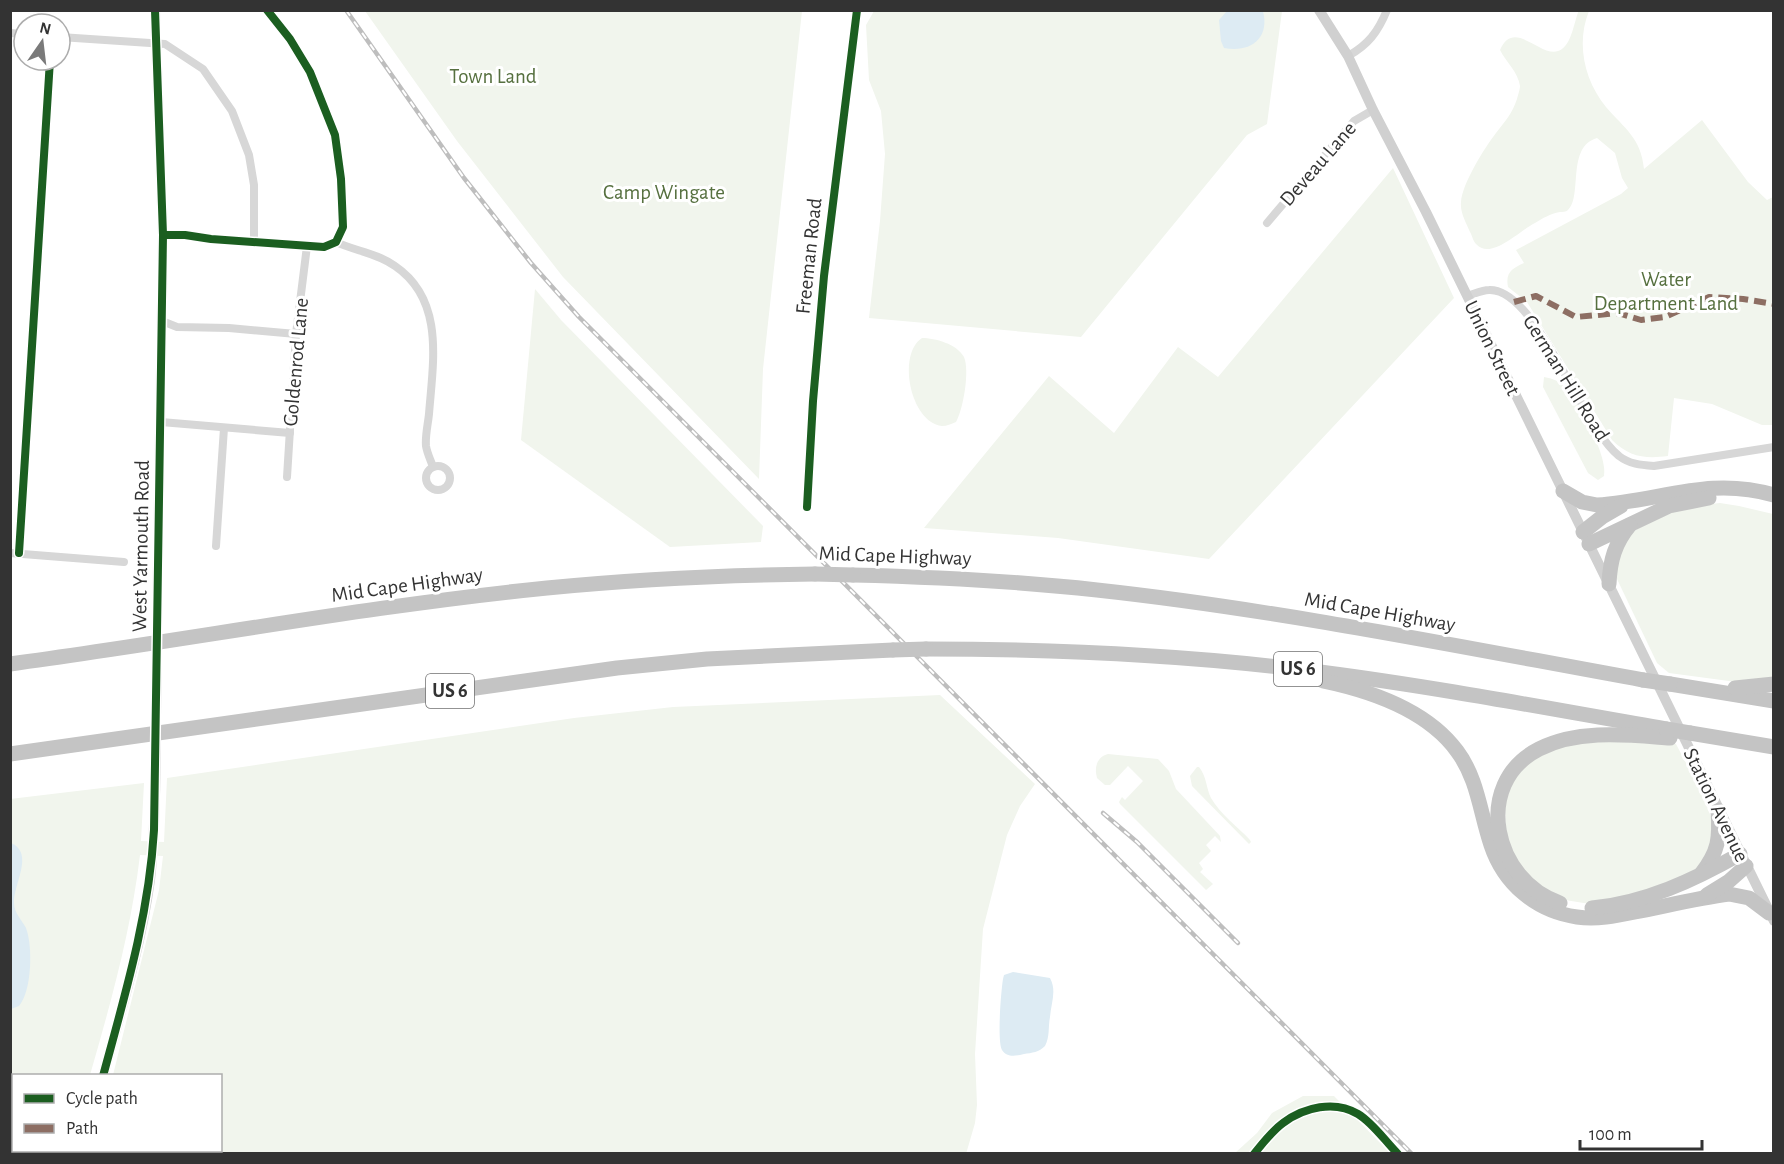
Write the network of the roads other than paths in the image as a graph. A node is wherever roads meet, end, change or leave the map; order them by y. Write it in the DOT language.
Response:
graph roads {
  1 [pos="155,10"];
  2 [pos="267,10"];
  3 [pos="857,10"];
  4 [pos="1319,10"];
  5 [pos="1387,10"];
  6 [pos="72,38"];
  7 [pos="155,44"];
  8 [pos="1348,56"];
  9 [pos="49,72"];
  10 [pos="1373,110"];
  11 [pos="1267,223"];
  12 [pos="163,235"];
  13 [pos="254,242"];
  14 [pos="336,242"];
  15 [pos="307,246"];
  16 [pos="1467,296"];
  17 [pos="162,321"];
  18 [pos="296,334"];
  19 [pos="161,422"];
  20 [pos="224,428"];
  21 [pos="290,433"];
  22 [pos="1773,447"];
  23 [pos="433,467"];
  24 [pos="287,477"];
  25 [pos="1563,491"];
  26 [pos="1773,495"];
  27 [pos="1629,502"];
  28 [pos="1773,506"];
  29 [pos="807,507"];
  30 [pos="1632,522"];
  31 [pos="1586,538"];
  32 [pos="216,546"];
  33 [pos="15,553"];
  34 [pos="124,561"];
  35 [pos="1609,584"];
  36 [pos="10,664"];
  37 [pos="1274,667"];
  38 [pos="1773,684"];
  39 [pos="1664,686"];
  40 [pos="1773,701"];
  41 [pos="1668,733"];
  42 [pos="1773,747"];
  43 [pos="10,754"];
  44 [pos="1718,810"];
  45 [pos="1743,860"];
  46 [pos="1701,874"];
  47 [pos="1699,899"];
  48 [pos="1771,917"];
  49 [pos="104,1074"];
  1 -- 7 [label="main road, West Yarmouth Road"];
  2 -- 14 [label="street"];
  3 -- 29 [label="street, Freeman Road"];
  4 -- 8 [label="main road, Union Street"];
  5 -- 8 [label="street"];
  6 -- 7 [label="street"];
  7 -- 12 [label="main road, West Yarmouth Road"];
  7 -- 13 [label="street"];
  8 -- 10 [label="main road, Union Street"];
  9 -- 33 [label="street"];
  10 -- 11 [label="street, Deveau Lane"];
  10 -- 16 [label="main road, Union Street"];
  12 -- 13 [label="street"];
  12 -- 17 [label="main road, West Yarmouth Road"];
  13 -- 15 [label="street"];
  14 -- 15 [label="street"];
  14 -- 23 [label="street"];
  15 -- 18 [label="street, Goldenrod Lane"];
  16 -- 22 [label="street, German Hill Road"];
  16 -- 25 [label="main road, Union Street"];
  17 -- 18 [label="street"];
  17 -- 19 [label="main road, West Yarmouth Road"];
  18 -- 21 [label="street, Goldenrod Lane"];
  19 -- 20 [label="street"];
  19 -- 49 [label="main road, West Yarmouth Road, bridge"];
  20 -- 21 [label="street"];
  20 -- 32 [label="street"];
  21 -- 24 [label="street, Goldenrod Lane"];
  25 -- 27 [label="highway"];
  25 -- 31 [label="main road, Union Street"];
  26 -- 27 [label="highway"];
  27 -- 31 [label="highway"];
  28 -- 30 [label="highway"];
  30 -- 31 [label="highway"];
  30 -- 35 [label="highway"];
  31 -- 35 [label="main road, Union Street"];
  33 -- 34 [label="street"];
  35 -- 39 [label="main road, Union Street"];
  36 -- 39 [label="highway, Mid Cape Highway / US 6, bridge"];
  37 -- 41 [label="highway, US 6"];
  37 -- 43 [label="highway, US 6, bridge"];
  37 -- 47 [label="highway"];
  38 -- 39 [label="highway"];
  39 -- 40 [label="highway, Mid Cape Highway / US 6"];
  39 -- 44 [label="main road, Station Avenue"];
  41 -- 42 [label="highway, US 6, bridge"];
  41 -- 46 [label="highway"];
  44 -- 45 [label="main road, Station Avenue"];
  44 -- 46 [label="highway"];
  45 -- 46 [label="highway"];
  45 -- 47 [label="highway"];
  45 -- 48 [label="main road, Station Avenue"];
  47 -- 48 [label="highway"];
}
